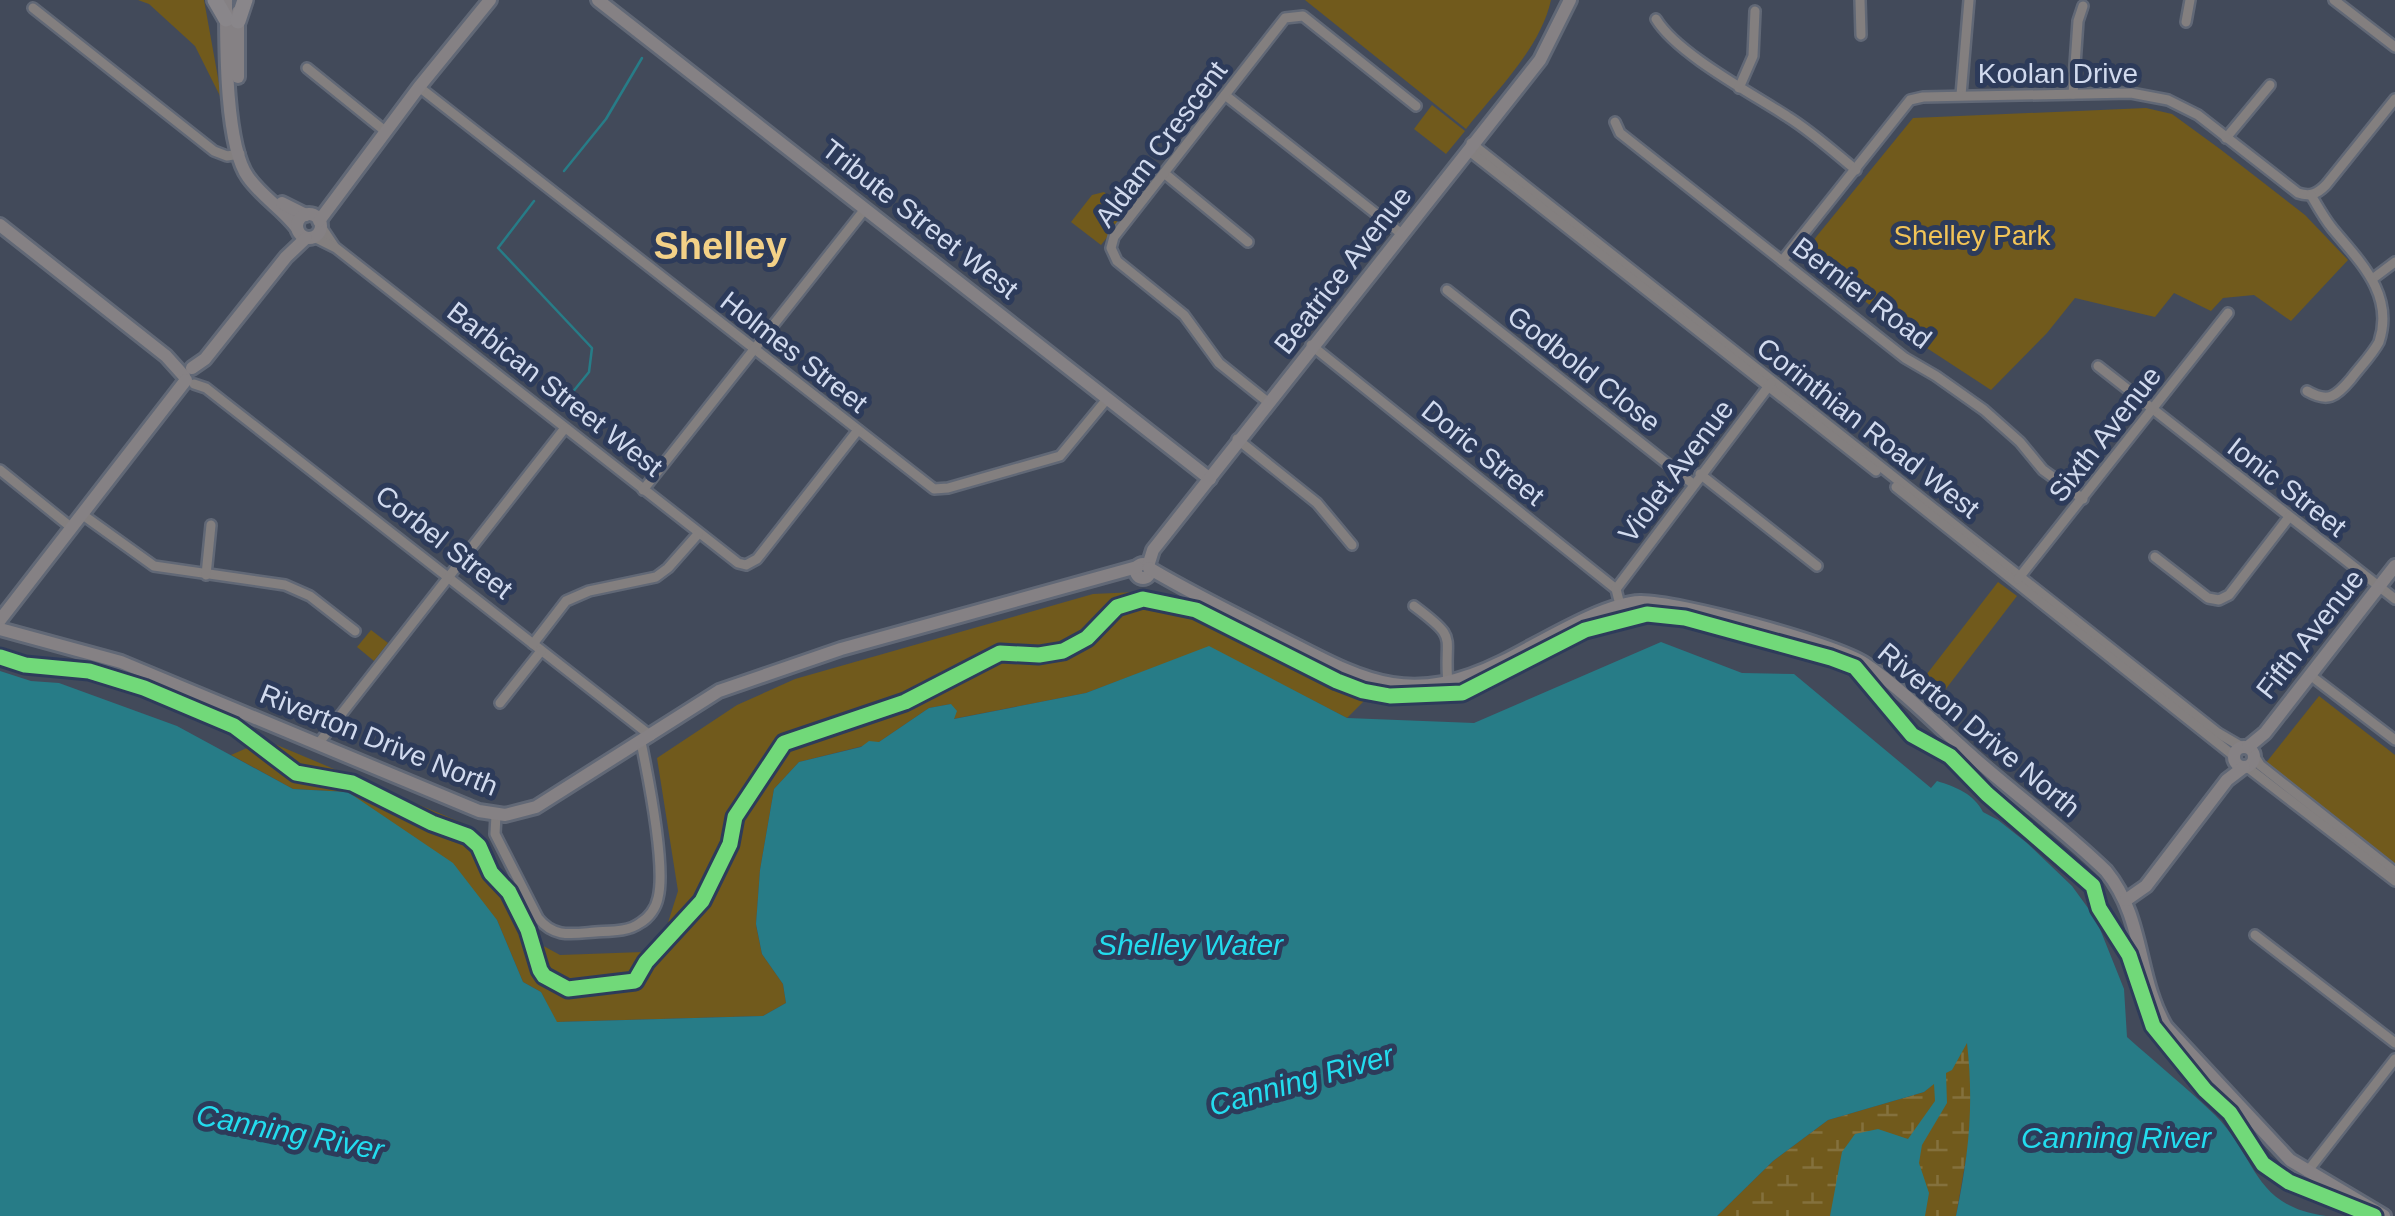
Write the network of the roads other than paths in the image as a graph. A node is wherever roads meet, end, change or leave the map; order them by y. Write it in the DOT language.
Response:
graph roads {
  1 [pos="216,0"];
  2 [pos="226,0"];
  3 [pos="241,0"];
  4 [pos="490,0"];
  5 [pos="598,0"];
  6 [pos="1561,0"];
  7 [pos="1570,0"];
  8 [pos="1860,0"];
  9 [pos="1969,0"];
  10 [pos="2190,0"];
  11 [pos="2334,0"];
  12 [pos="2083,6"];
  13 [pos="33,8"];
  14 [pos="1755,12"];
  15 [pos="1656,19"];
  16 [pos="232,20"];
  17 [pos="2186,22"];
  18 [pos="1861,34"];
  19 [pos="2395,48"];
  20 [pos="307,68"];
  21 [pos="2270,85"];
  22 [pos="418,86"];
  23 [pos="1739,88"];
  24 [pos="2073,94"];
  25 [pos="1962,95"];
  26 [pos="1224,96"];
  27 [pos="2395,99"];
  28 [pos="1416,106"];
  29 [pos="1615,122"];
  30 [pos="385,131"];
  31 [pos="2226,138"];
  32 [pos="1469,146"];
  33 [pos="240,154"];
  34 [pos="1856,170"];
  35 [pos="1164,173"];
  36 [pos="2311,196"];
  37 [pos="865,209"];
  38 [pos="0,225"];
  39 [pos="309,226"];
  40 [pos="1400,233"];
  41 [pos="1248,242"];
  42 [pos="1782,261"];
  43 [pos="2395,262"];
  44 [pos="2374,277"];
  45 [pos="1448,290"];
  46 [pos="2228,313"];
  47 [pos="1312,345"];
  48 [pos="754,349"];
  49 [pos="2098,366"];
  50 [pos="195,375"];
  51 [pos="1770,384"];
  52 [pos="2306,392"];
  53 [pos="1107,399"];
  54 [pos="1267,401"];
  55 [pos="2152,410"];
  56 [pos="565,428"];
  57 [pos="858,430"];
  58 [pos="1237,440"];
  59 [pos="0,470"];
  60 [pos="1700,474"];
  61 [pos="1207,477"];
  62 [pos="1693,484"];
  63 [pos="643,490"];
  64 [pos="2083,499"];
  65 [pos="83,515"];
  66 [pos="2289,517"];
  67 [pos="211,525"];
  68 [pos="72,528"];
  69 [pos="698,534"];
  70 [pos="1352,545"];
  71 [pos="2154,557"];
  72 [pos="1817,566"];
  73 [pos="2395,566"];
  74 [pos="1140,569"];
  75 [pos="206,575"];
  76 [pos="450,576"];
  77 [pos="2018,579"];
  78 [pos="2379,586"];
  79 [pos="1616,589"];
  80 [pos="2395,599"];
  81 [pos="1620,605"];
  82 [pos="1414,606"];
  83 [pos="0,620"];
  84 [pos="0,628"];
  85 [pos="355,632"];
  86 [pos="533,644"];
  87 [pos="542,652"];
  88 [pos="2310,675"];
  89 [pos="1448,683"];
  90 [pos="500,703"];
  91 [pos="646,739"];
  92 [pos="2395,740"];
  93 [pos="318,744"];
  94 [pos="2245,757"];
  95 [pos="496,815"];
  96 [pos="2395,872"];
  97 [pos="2395,881"];
  98 [pos="2126,900"];
  99 [pos="2255,935"];
  100 [pos="2395,1043"];
  101 [pos="2395,1060"];
  102 [pos="2306,1172"];
  103 [pos="2384,1216"];
  1 -- 16 [label="highway"];
  2 -- 16 [label="street"];
  3 -- 16 [label="highway"];
  4 -- 22 [label="street"];
  5 -- 37 [label="street, Tribute Street West"];
  6 -- 32 [label="street, Beatrice Avenue"];
  7 -- 32 [label="street, Beatrice Avenue"];
  8 -- 18 [label="street"];
  9 -- 25 [label="street"];
  10 -- 17 [label="street"];
  11 -- 19 [label="street"];
  12 -- 24 [label="street"];
  13 -- 33 [label="street"];
  14 -- 23 [label="street"];
  15 -- 23 [label="street"];
  16 -- 33 [label="street"];
  20 -- 30 [label="street"];
  21 -- 31 [label="street"];
  22 -- 30 [label="street"];
  22 -- 48 [label="street, Holmes Street"];
  23 -- 34 [label="street"];
  24 -- 25 [label="street, Koolan Drive"];
  24 -- 31 [label="street, Koolan Drive"];
  25 -- 34 [label="street, Koolan Drive"];
  26 -- 28 [label="street, Aldam Crescent"];
  26 -- 35 [label="street, Aldam Crescent"];
  26 -- 40 [label="street"];
  27 -- 36 [label="street"];
  29 -- 42 [label="street, Bernier Road"];
  30 -- 39 [label="street"];
  31 -- 36 [label="street, Koolan Drive"];
  32 -- 40 [label="street, Beatrice Avenue"];
  32 -- 51 [label="street, Corinthian Road West"];
  33 -- 39 [label="street"];
  34 -- 42 [label="street, Koolan Drive"];
  35 -- 41 [label="street"];
  35 -- 54 [label="street, Aldam Crescent"];
  36 -- 44 [label="street"];
  37 -- 48 [label="street"];
  37 -- 53 [label="street, Tribute Street West"];
  38 -- 50 [label="street, Corbel Street"];
  39 -- 50 [label="street"];
  39 -- 56 [label="street, Barbican Street West"];
  40 -- 47 [label="street, Beatrice Avenue"];
  42 -- 64 [label="street, Bernier Road"];
  43 -- 44 [label="street"];
  44 -- 52 [label="street"];
  45 -- 62 [label="street, Godbold Close"];
  46 -- 55 [label="street, Sixth Avenue"];
  47 -- 54 [label="street, Beatrice Avenue"];
  47 -- 79 [label="street, Doric Street"];
  48 -- 57 [label="street, Holmes Street"];
  48 -- 63 [label="street"];
  49 -- 55 [label="street, Ionic Street"];
  50 -- 65 [label="street"];
  50 -- 76 [label="street, Corbel Street"];
  51 -- 60 [label="street, Violet Avenue"];
  51 -- 77 [label="street, Corinthian Road West"];
  53 -- 57 [label="street, Holmes Street"];
  53 -- 61 [label="street, Tribute Street West"];
  54 -- 58 [label="street, Beatrice Avenue"];
  55 -- 64 [label="street, Sixth Avenue"];
  55 -- 66 [label="street, Ionic Street"];
  56 -- 63 [label="street, Barbican Street West"];
  56 -- 76 [label="street"];
  57 -- 69 [label="street, Barbican Street West"];
  58 -- 61 [label="street, Beatrice Avenue"];
  58 -- 70 [label="street"];
  59 -- 68 [label="street"];
  60 -- 62 [label="street, Violet Avenue"];
  60 -- 72 [label="street"];
  61 -- 74 [label="street, Beatrice Avenue"];
  62 -- 79 [label="street, Violet Avenue"];
  63 -- 69 [label="street, Barbican Street West"];
  64 -- 77 [label="street, Sixth Avenue"];
  65 -- 68 [label="street"];
  65 -- 75 [label="street"];
  66 -- 71 [label="street"];
  66 -- 78 [label="street, Ionic Street"];
  67 -- 75 [label="street"];
  68 -- 83 [label="street"];
  69 -- 86 [label="street"];
  73 -- 78 [label="street, Fifth Avenue"];
  74 -- 89 [label="street, Riverton Drive North"];
  74 -- 91 [label="street, Riverton Drive North"];
  75 -- 85 [label="street"];
  76 -- 86 [label="street, Corbel Street"];
  76 -- 93 [label="street"];
  77 -- 94 [label="street, Corinthian Road West"];
  78 -- 80 [label="street, Ionic Street"];
  78 -- 88 [label="street, Fifth Avenue"];
  79 -- 81 [label="street"];
  81 -- 89 [label="street, Riverton Drive North"];
  81 -- 98 [label="street, Riverton Drive North"];
  82 -- 89 [label="street"];
  84 -- 93 [label="street, Riverton Drive North"];
  86 -- 87 [label="street, Corbel Street"];
  87 -- 90 [label="street"];
  87 -- 91 [label="street, Corbel Street"];
  88 -- 92 [label="street"];
  88 -- 94 [label="street, Fifth Avenue"];
  91 -- 95 [label="street, Riverton Drive North"];
  91 -- 95 [label="street"];
  93 -- 95 [label="street, Riverton Drive North"];
  94 -- 96 [label="street, Corinthian Road West"];
  94 -- 97 [label="street, Corinthian Road West"];
  94 -- 98 [label="street"];
  98 -- 102 [label="street"];
  99 -- 100 [label="street"];
  101 -- 102 [label="street"];
  102 -- 103 [label="street"];
}
